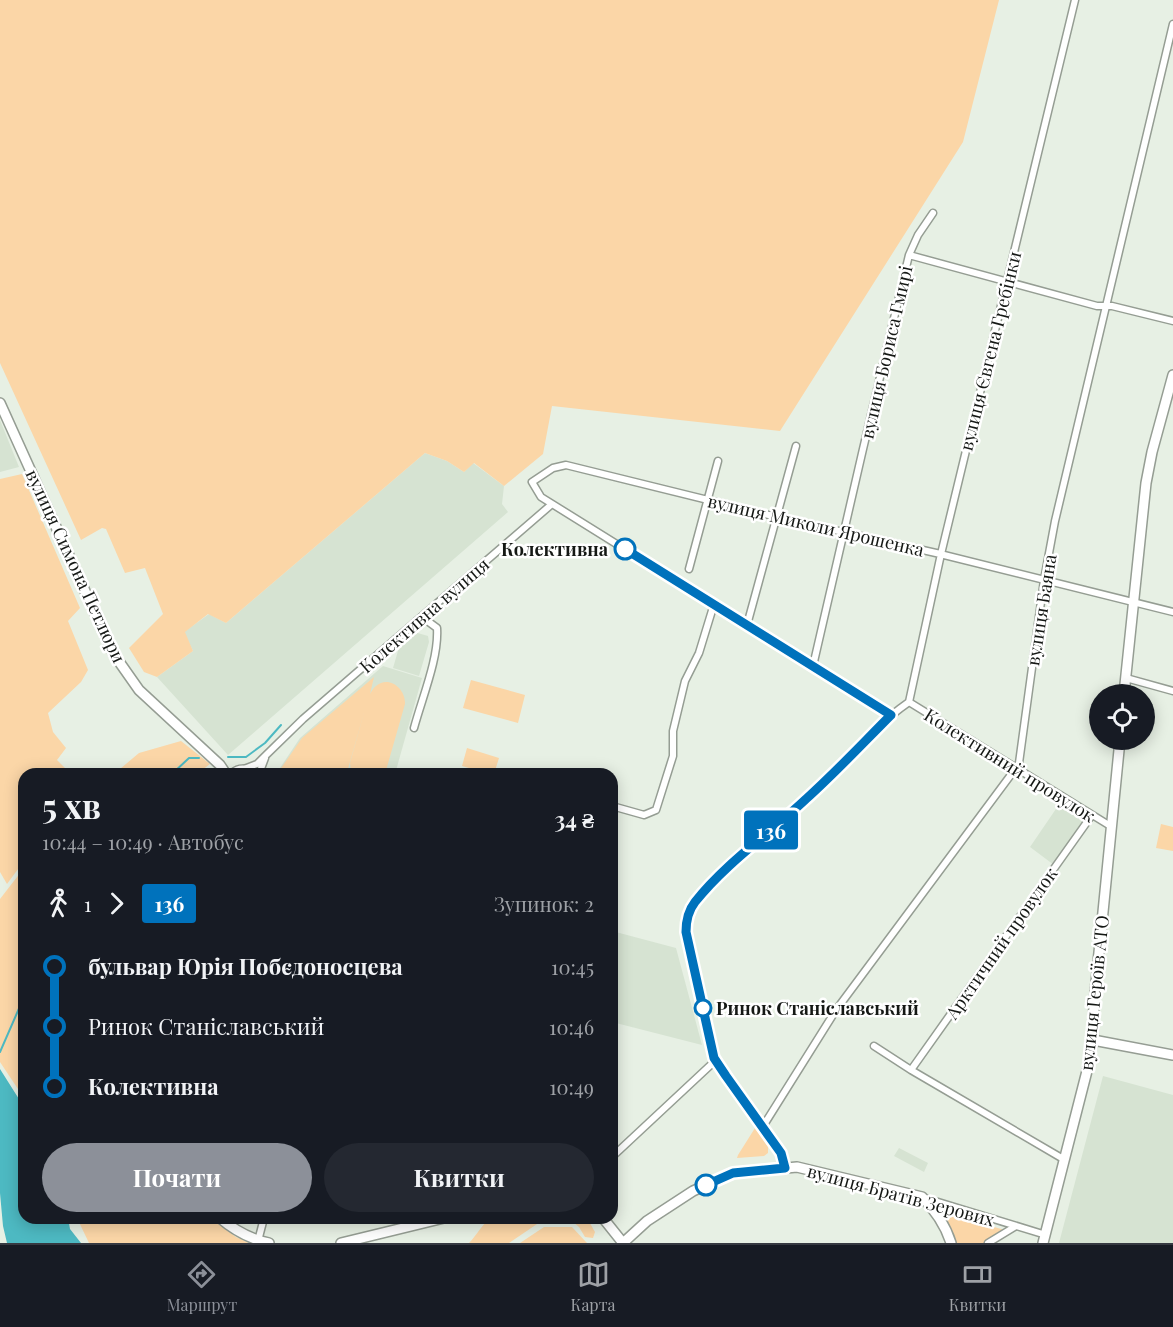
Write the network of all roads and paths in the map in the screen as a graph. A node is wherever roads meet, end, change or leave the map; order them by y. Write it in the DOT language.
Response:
graph roads {
  1 [pos="1075,0"];
  2 [pos="1173,24"];
  3 [pos="933,213"];
  4 [pos="909,255"];
  5 [pos="1007,281"];
  6 [pos="1105,306"];
  7 [pos="1173,321"];
  8 [pos="1173,375"];
  9 [pos="0,403"];
  10 [pos="795,446"];
  11 [pos="718,461"];
  12 [pos="708,500"];
  13 [pos="552,504"];
  14 [pos="777,517"];
  15 [pos="844,532"];
  16 [pos="941,554"];
  17 [pos="689,569"];
  18 [pos="1044,580"];
  19 [pos="1133,601"];
  20 [pos="714,604"];
  21 [pos="1173,612"];
  22 [pos="422,617"];
  23 [pos="747,625"];
  24 [pos="813,666"];
  25 [pos="1126,678"];
  26 [pos="1125,684"];
  27 [pos="1173,691"];
  28 [pos="909,702"];
  29 [pos="891,715"];
  30 [pos="414,728"];
  31 [pos="1119,750"];
  32 [pos="268,753"];
  33 [pos="221,768"];
  34 [pos="246,768"];
  35 [pos="262,768"];
  36 [pos="1016,768"];
  37 [pos="618,808"];
  38 [pos="1092,815"];
  39 [pos="1112,827"];
  40 [pos="1093,1040"];
  41 [pos="874,1046"];
  42 [pos="1173,1055"];
  43 [pos="716,1060"];
  44 [pos="910,1070"];
  45 [pos="762,1128"];
  46 [pos="618,1151"];
  47 [pos="1065,1160"];
  48 [pos="785,1168"];
  49 [pos="922,1197"];
  50 [pos="228,1224"];
  51 [pos="262,1224"];
  52 [pos="419,1224"];
  53 [pos="608,1224"];
  54 [pos="1016,1226"];
  55 [pos="1044,1239"];
  56 [pos="258,1241"];
  57 [pos="269,1243"];
  58 [pos="341,1243"];
  59 [pos="623,1243"];
  60 [pos="951,1243"];
  61 [pos="988,1243"];
  1 -- 5 [label="street, вулиця Євгена Гребінки"];
  2 -- 6 [label="street, вулиця Баяна"];
  3 -- 4 [label="street, вулиця Бориса Гмирі"];
  4 -- 5 [label="street, вулиця Бориса Гмирі"];
  4 -- 15 [label="street, вулиця Бориса Гмирі"];
  5 -- 6 [label="street, вулиця Бориса Гмирі"];
  5 -- 16 [label="street, вулиця Євгена Гребінки"];
  6 -- 7 [label="street, вулиця Бориса Гмирі"];
  6 -- 18 [label="street, вулиця Баяна"];
  8 -- 19 [label="street"];
  9 -- 33 [label="street, вулиця Симона Петлюри"];
  10 -- 14 [label="street"];
  11 -- 12 [label="street"];
  12 -- 13 [label="street, вулиця Миколи Ярошенка"];
  12 -- 14 [label="street, вулиця Миколи Ярошенка"];
  12 -- 17 [label="street"];
  13 -- 20 [label="street"];
  13 -- 22 [label="street, Колективна вулиця"];
  14 -- 15 [label="street, вулиця Миколи Ярошенка"];
  14 -- 23 [label="street"];
  15 -- 16 [label="street, вулиця Миколи Ярошенка"];
  15 -- 24 [label="street, вулиця Бориса Гмирі"];
  16 -- 18 [label="street, вулиця Миколи Ярошенка"];
  16 -- 28 [label="street, вулиця Євгена Гребінки"];
  18 -- 19 [label="street, вулиця Миколи Ярошенка"];
  18 -- 36 [label="street, вулиця Баяна"];
  19 -- 21 [label="street, вулиця Миколи Ярошенка"];
  19 -- 25 [label="street"];
  20 -- 23 [label="street"];
  20 -- 37 [label="street"];
  22 -- 30 [label="street"];
  22 -- 32 [label="street, Колективна вулиця"];
  23 -- 24 [label="street"];
  24 -- 29 [label="street"];
  25 -- 26 [label="street"];
  25 -- 27 [label="street"];
  28 -- 29 [label="street"];
  28 -- 36 [label="street, Колективний провулок"];
  29 -- 43 [label="street"];
  31 -- 39 [label="street, вулиця Героїв АТО"];
  32 -- 34 [label="street, Колективна вулиця"];
  32 -- 35 [label="street, Колективна вулиця"];
  36 -- 38 [label="street, Колективний провулок"];
  36 -- 45 [label="street, вулиця Баяна"];
  38 -- 39 [label="street, Колективний провулок"];
  38 -- 44 [label="street, Арктичний провулок"];
  39 -- 40 [label="street, вулиця Героїв АТО"];
  40 -- 42 [label="street"];
  40 -- 47 [label="street, вулиця Героїв АТО"];
  41 -- 44 [label="street"];
  43 -- 45 [label="street"];
  43 -- 46 [label="street"];
  44 -- 47 [label="street"];
  45 -- 48 [label="street"];
  47 -- 55 [label="street, вулиця Героїв АТО"];
  48 -- 49 [label="street, вулиця Братів Зерових"];
  48 -- 59 [label="street, вулиця Братів Зерових"];
  49 -- 54 [label="street, вулиця Братів Зерових"];
  49 -- 60 [label="street"];
  50 -- 56 [label="street"];
  51 -- 56 [label="street"];
  52 -- 58 [label="street"];
  53 -- 59 [label="street"];
  54 -- 55 [label="street, вулиця Братів Зерових"];
  54 -- 61 [label="street, вулиця Братів Зерових"];
  56 -- 57 [label="street"];
}
